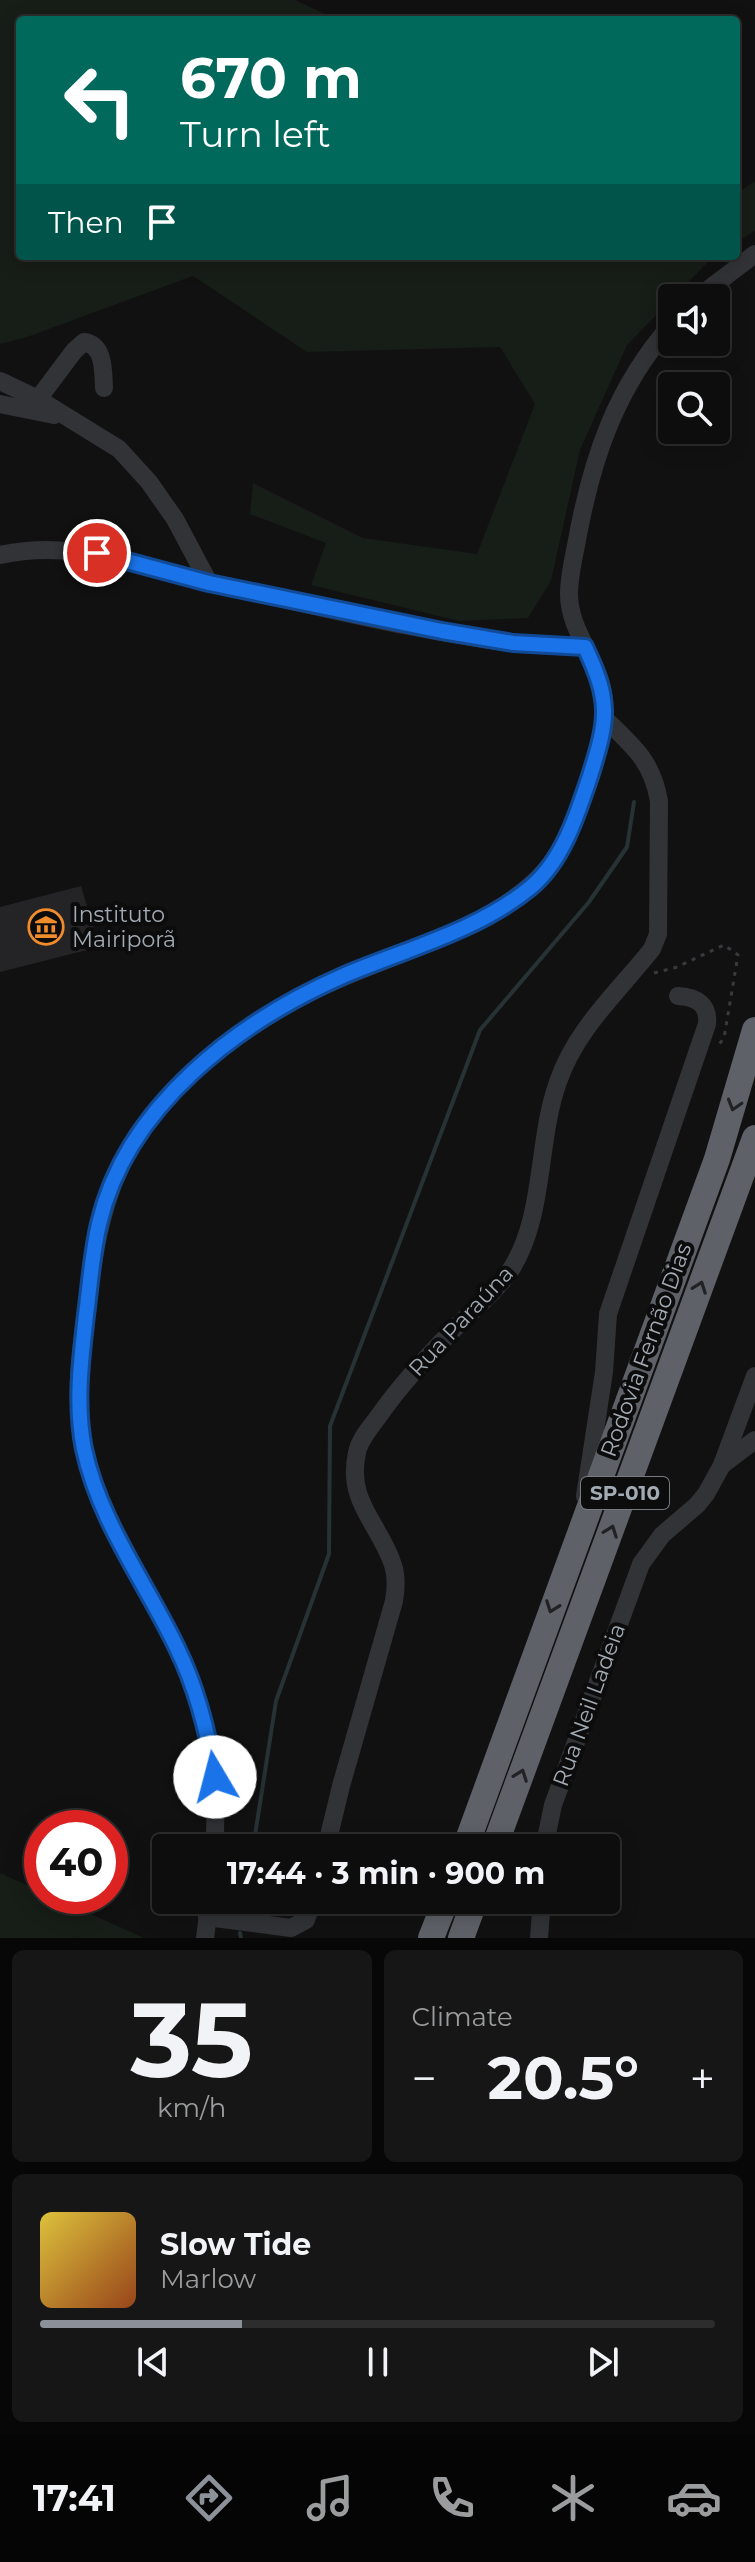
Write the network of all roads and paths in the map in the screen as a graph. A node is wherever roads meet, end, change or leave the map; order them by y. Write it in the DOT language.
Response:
graph roads {
  1 [pos="755,254"];
  2 [pos="715,284"];
  3 [pos="658,342"];
  4 [pos="0,381"];
  5 [pos="104,388"];
  6 [pos="38,399"];
  7 [pos="0,404"];
  8 [pos="69,418"];
  9 [pos="0,555"];
  10 [pos="209,583"];
  11 [pos="585,647"];
  12 [pos="606,720"];
  13 [pos="678,996"];
  14 [pos="755,1030"];
  15 [pos="755,1138"];
  16 [pos="755,1376"];
  17 [pos="755,1440"];
  18 [pos="722,1465"];
  19 [pos="580,1528"];
  20 [pos="214,1834"];
  21 [pos="330,1834"];
  22 [pos="470,1834"];
  23 [pos="499,1834"];
  24 [pos="547,1834"];
  25 [pos="207,1914"];
  26 [pos="230,1914"];
  27 [pos="308,1914"];
  28 [pos="440,1914"];
  29 [pos="470,1914"];
  30 [pos="541,1914"];
  31 [pos="205,1938"];
  32 [pos="431,1938"];
  33 [pos="461,1938"];
  34 [pos="539,1938"];
  1 -- 2 [label="street"];
  3 -- 11 [label="street"];
  4 -- 6 [label="street"];
  5 -- 6 [label="street"];
  6 -- 8 [label="street"];
  7 -- 8 [label="street"];
  8 -- 10 [label="street"];
  9 -- 10 [label="street"];
  10 -- 11 [label="street"];
  11 -- 12 [label="street"];
  12 -- 20 [label="street"];
  12 -- 21 [label="street, Rua Paraúna"];
  13 -- 19 [label="street"];
  14 -- 19 [label="highway, Rodovia Fernão Dias / SP-010, one-way"];
  23 -- 15 [label="highway, Rodovia Fernão Dias / SP-010, one-way"];
  16 -- 18 [label="street"];
  17 -- 18 [label="street"];
  18 -- 24 [label="street, Rua Neil Ladeia"];
  19 -- 22 [label="highway, Rodovia Fernão Dias / SP-010, one-way"];
  25 -- 31 [label="street"];
  26 -- 27 [label="street"];
  28 -- 32 [label="highway"];
  29 -- 33 [label="highway"];
  30 -- 34 [label="street"];
}
